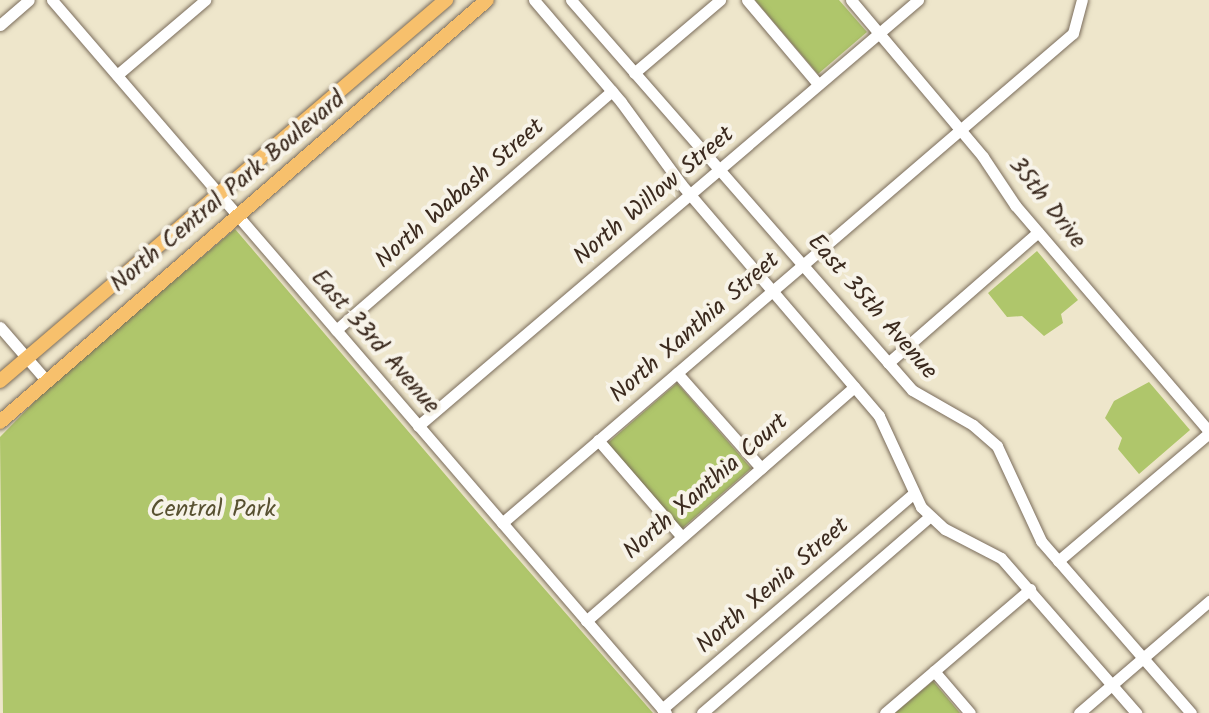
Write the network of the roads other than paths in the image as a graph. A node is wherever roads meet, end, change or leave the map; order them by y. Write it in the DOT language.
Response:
graph roads {
  1 [pos="29,0"];
  2 [pos="52,0"];
  3 [pos="205,0"];
  4 [pos="446,0"];
  5 [pos="487,0"];
  6 [pos="534,0"];
  7 [pos="571,0"];
  8 [pos="720,0"];
  9 [pos="747,0"];
  10 [pos="851,0"];
  11 [pos="918,0"];
  12 [pos="1082,0"];
  13 [pos="0,25"];
  14 [pos="880,33"];
  15 [pos="634,73"];
  16 [pos="117,75"];
  17 [pos="818,84"];
  18 [pos="612,91"];
  19 [pos="961,129"];
  20 [pos="722,167"];
  21 [pos="220,195"];
  22 [pos="690,195"];
  23 [pos="237,215"];
  24 [pos="1038,232"];
  25 [pos="804,264"];
  26 [pos="773,291"];
  27 [pos="0,327"];
  28 [pos="336,330"];
  29 [pos="29,359"];
  30 [pos="888,363"];
  31 [pos="677,373"];
  32 [pos="45,379"];
  33 [pos="0,381"];
  34 [pos="854,387"];
  35 [pos="0,422"];
  36 [pos="418,426"];
  37 [pos="1209,432"];
  38 [pos="598,440"];
  39 [pos="761,468"];
  40 [pos="912,495"];
  41 [pos="930,516"];
  42 [pos="502,523"];
  43 [pos="682,537"];
  44 [pos="1058,561"];
  45 [pos="1030,589"];
  46 [pos="1209,601"];
  47 [pos="586,621"];
  48 [pos="1144,658"];
  49 [pos="934,671"];
  50 [pos="1112,685"];
  51 [pos="664,711"];
  52 [pos="702,713"];
  53 [pos="885,713"];
  54 [pos="970,713"];
  55 [pos="1079,713"];
  56 [pos="1136,713"];
  57 [pos="1191,713"];
  1 -- 13 [label="street"];
  2 -- 16 [label="street, East 33rd Avenue"];
  3 -- 16 [label="street"];
  4 -- 21 [label="main road, North Central Park Boulevard"];
  5 -- 23 [label="main road, North Central Park Boulevard"];
  6 -- 18 [label="street"];
  7 -- 15 [label="street, East 35th Avenue"];
  8 -- 15 [label="street"];
  9 -- 17 [label="street"];
  10 -- 14 [label="street, 35th Drive"];
  11 -- 14 [label="street, North Willow Street"];
  12 -- 19 [label="street, North Xanthia Street"];
  14 -- 17 [label="street, North Willow Street"];
  14 -- 19 [label="street, 35th Drive"];
  15 -- 20 [label="street, East 35th Avenue"];
  16 -- 21 [label="street, East 33rd Avenue"];
  17 -- 20 [label="street, North Willow Street"];
  18 -- 22 [label="street"];
  18 -- 28 [label="street, North Wabash Street"];
  19 -- 24 [label="street, 35th Drive"];
  19 -- 25 [label="street, North Xanthia Street"];
  20 -- 22 [label="street, North Willow Street"];
  20 -- 25 [label="street, East 35th Avenue"];
  21 -- 23 [label="street, East 33rd Avenue"];
  21 -- 29 [label="main road, North Central Park Boulevard"];
  22 -- 26 [label="street"];
  22 -- 36 [label="street, North Willow Street"];
  23 -- 28 [label="street, East 33rd Avenue"];
  23 -- 32 [label="main road, North Central Park Boulevard"];
  24 -- 30 [label="street"];
  24 -- 37 [label="street, 35th Drive"];
  25 -- 26 [label="street, North Xanthia Street"];
  25 -- 30 [label="street, East 35th Avenue"];
  26 -- 31 [label="street, North Xanthia Street"];
  26 -- 34 [label="street"];
  27 -- 29 [label="street"];
  28 -- 36 [label="street, East 33rd Avenue"];
  29 -- 32 [label="street"];
  29 -- 33 [label="main road, North Central Park Boulevard"];
  30 -- 44 [label="street, East 35th Avenue"];
  31 -- 38 [label="street, North Xanthia Street"];
  31 -- 39 [label="street"];
  32 -- 35 [label="main road, North Central Park Boulevard"];
  34 -- 39 [label="street, North Xanthia Court"];
  34 -- 40 [label="street"];
  36 -- 42 [label="street, East 33rd Avenue"];
  37 -- 44 [label="street"];
  38 -- 42 [label="street, North Xanthia Street"];
  38 -- 43 [label="street"];
  39 -- 43 [label="street, North Xanthia Court"];
  40 -- 41 [label="street"];
  40 -- 51 [label="street, North Xenia Street"];
  41 -- 45 [label="street"];
  41 -- 52 [label="street, North Xenia Street"];
  42 -- 47 [label="street, East 33rd Avenue"];
  43 -- 47 [label="street, North Xanthia Court"];
  44 -- 48 [label="street, East 35th Avenue"];
  45 -- 49 [label="street"];
  45 -- 50 [label="street"];
  46 -- 48 [label="street"];
  47 -- 51 [label="street, East 33rd Avenue"];
  48 -- 50 [label="street"];
  48 -- 57 [label="street, East 35th Avenue"];
  49 -- 53 [label="street"];
  49 -- 54 [label="street"];
  50 -- 55 [label="street"];
  50 -- 56 [label="street"];
}
